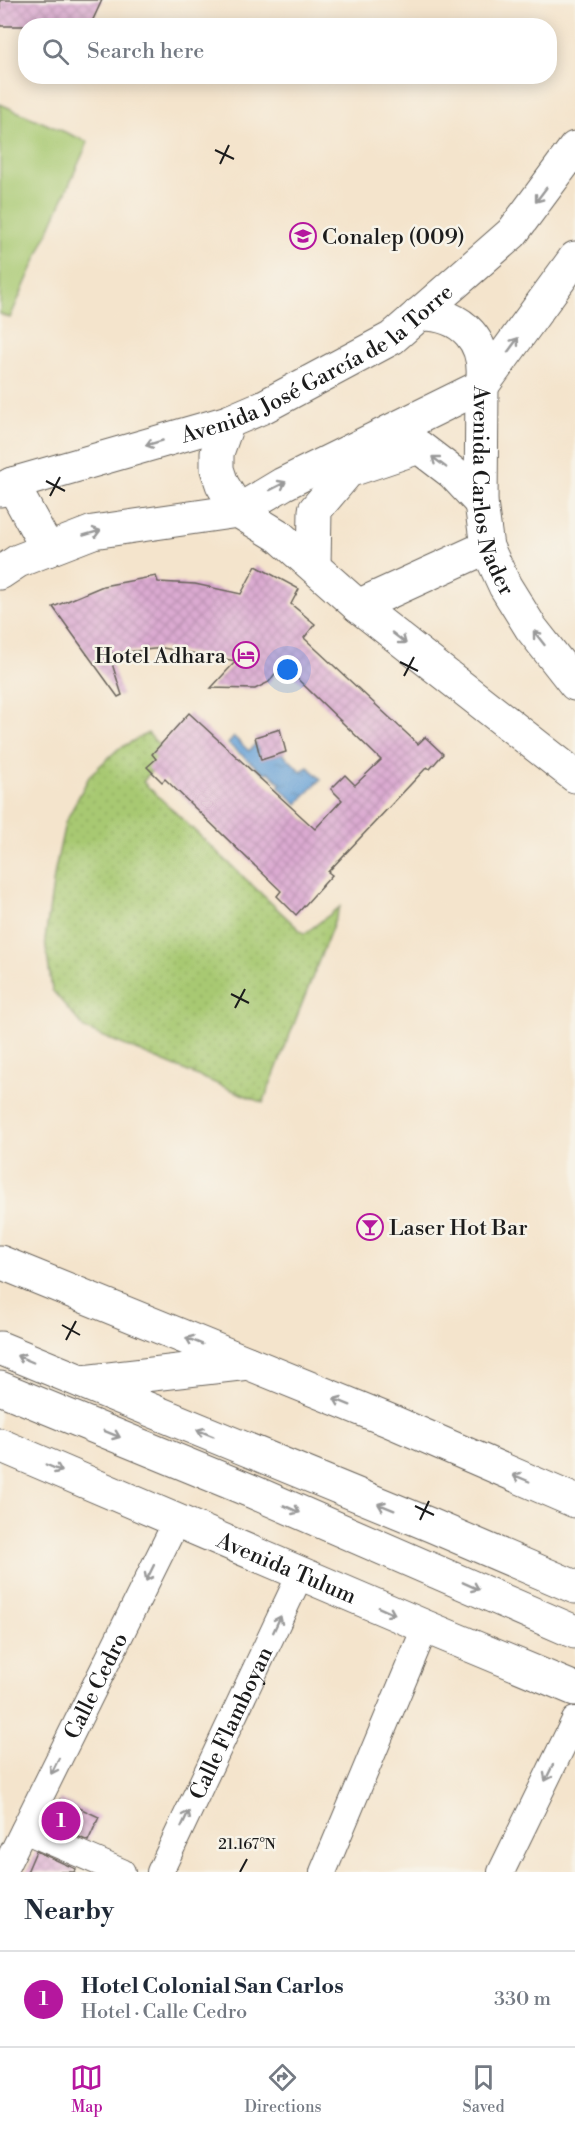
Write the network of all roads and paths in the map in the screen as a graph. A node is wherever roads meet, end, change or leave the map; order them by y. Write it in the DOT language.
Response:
graph roads {
  1 [pos="575,148"];
  2 [pos="575,258"];
  3 [pos="419,314"];
  4 [pos="482,386"];
  5 [pos="228,422"];
  6 [pos="6,487"];
  7 [pos="481,503"];
  8 [pos="238,511"];
  9 [pos="486,547"];
  10 [pos="48,550"];
  11 [pos="314,565"];
  12 [pos="0,573"];
  13 [pos="358,606"];
  14 [pos="575,684"];
  15 [pos="569,761"];
  16 [pos="0,1262"];
  17 [pos="0,1348"];
  18 [pos="248,1364"];
  19 [pos="80,1382"];
  20 [pos="0,1388"];
  21 [pos="0,1445"];
  22 [pos="575,1501"];
  23 [pos="177,1520"];
  24 [pos="301,1573"];
  25 [pos="575,1587"];
  26 [pos="575,1632"];
  27 [pos="420,1640"];
  28 [pos="575,1689"];
  29 [pos="575,1720"];
  30 [pos="10,1849"];
  31 [pos="122,1872"];
  32 [pos="160,1872"];
  33 [pos="323,1872"];
  34 [pos="501,1872"];
  1 -- 3 [label="street, Avenida José García de la Torre, one-way"];
  4 -- 2 [label="street, one-way"];
  3 -- 4 [label="street, Avenida Carlos Nader"];
  3 -- 5 [label="street, Avenida José García de la Torre"];
  4 -- 7 [label="street, Avenida Carlos Nader"];
  8 -- 4 [label="street, one-way"];
  5 -- 6 [label="street, Avenida José García de la Torre, one-way"];
  5 -- 8 [label="street"];
  6 -- 10 [label="street"];
  7 -- 9 [label="street, Avenida Carlos Nader"];
  7 -- 11 [label="street, one-way"];
  10 -- 8 [label="street, one-way"];
  8 -- 11 [label="street"];
  9 -- 13 [label="street"];
  14 -- 9 [label="street, Avenida Carlos Nader, one-way"];
  10 -- 12 [label="street"];
  11 -- 13 [label="street"];
  13 -- 15 [label="street, one-way"];
  18 -- 16 [label="street, one-way"];
  19 -- 17 [label="street, one-way"];
  18 -- 19 [label="street"];
  22 -- 18 [label="street, one-way"];
  25 -- 19 [label="street, one-way"];
  20 -- 26 [label="street, one-way"];
  21 -- 23 [label="street, Avenida Tulum, one-way"];
  23 -- 24 [label="street, Avenida Tulum"];
  23 -- 30 [label="street, Calle Cedro, one-way"];
  24 -- 28 [label="street, Avenida Tulum, one-way"];
  32 -- 24 [label="street, Calle Flamboyan, one-way"];
  27 -- 33 [label="street"];
  29 -- 34 [label="street, one-way"];
  30 -- 31 [label="street"];
}
